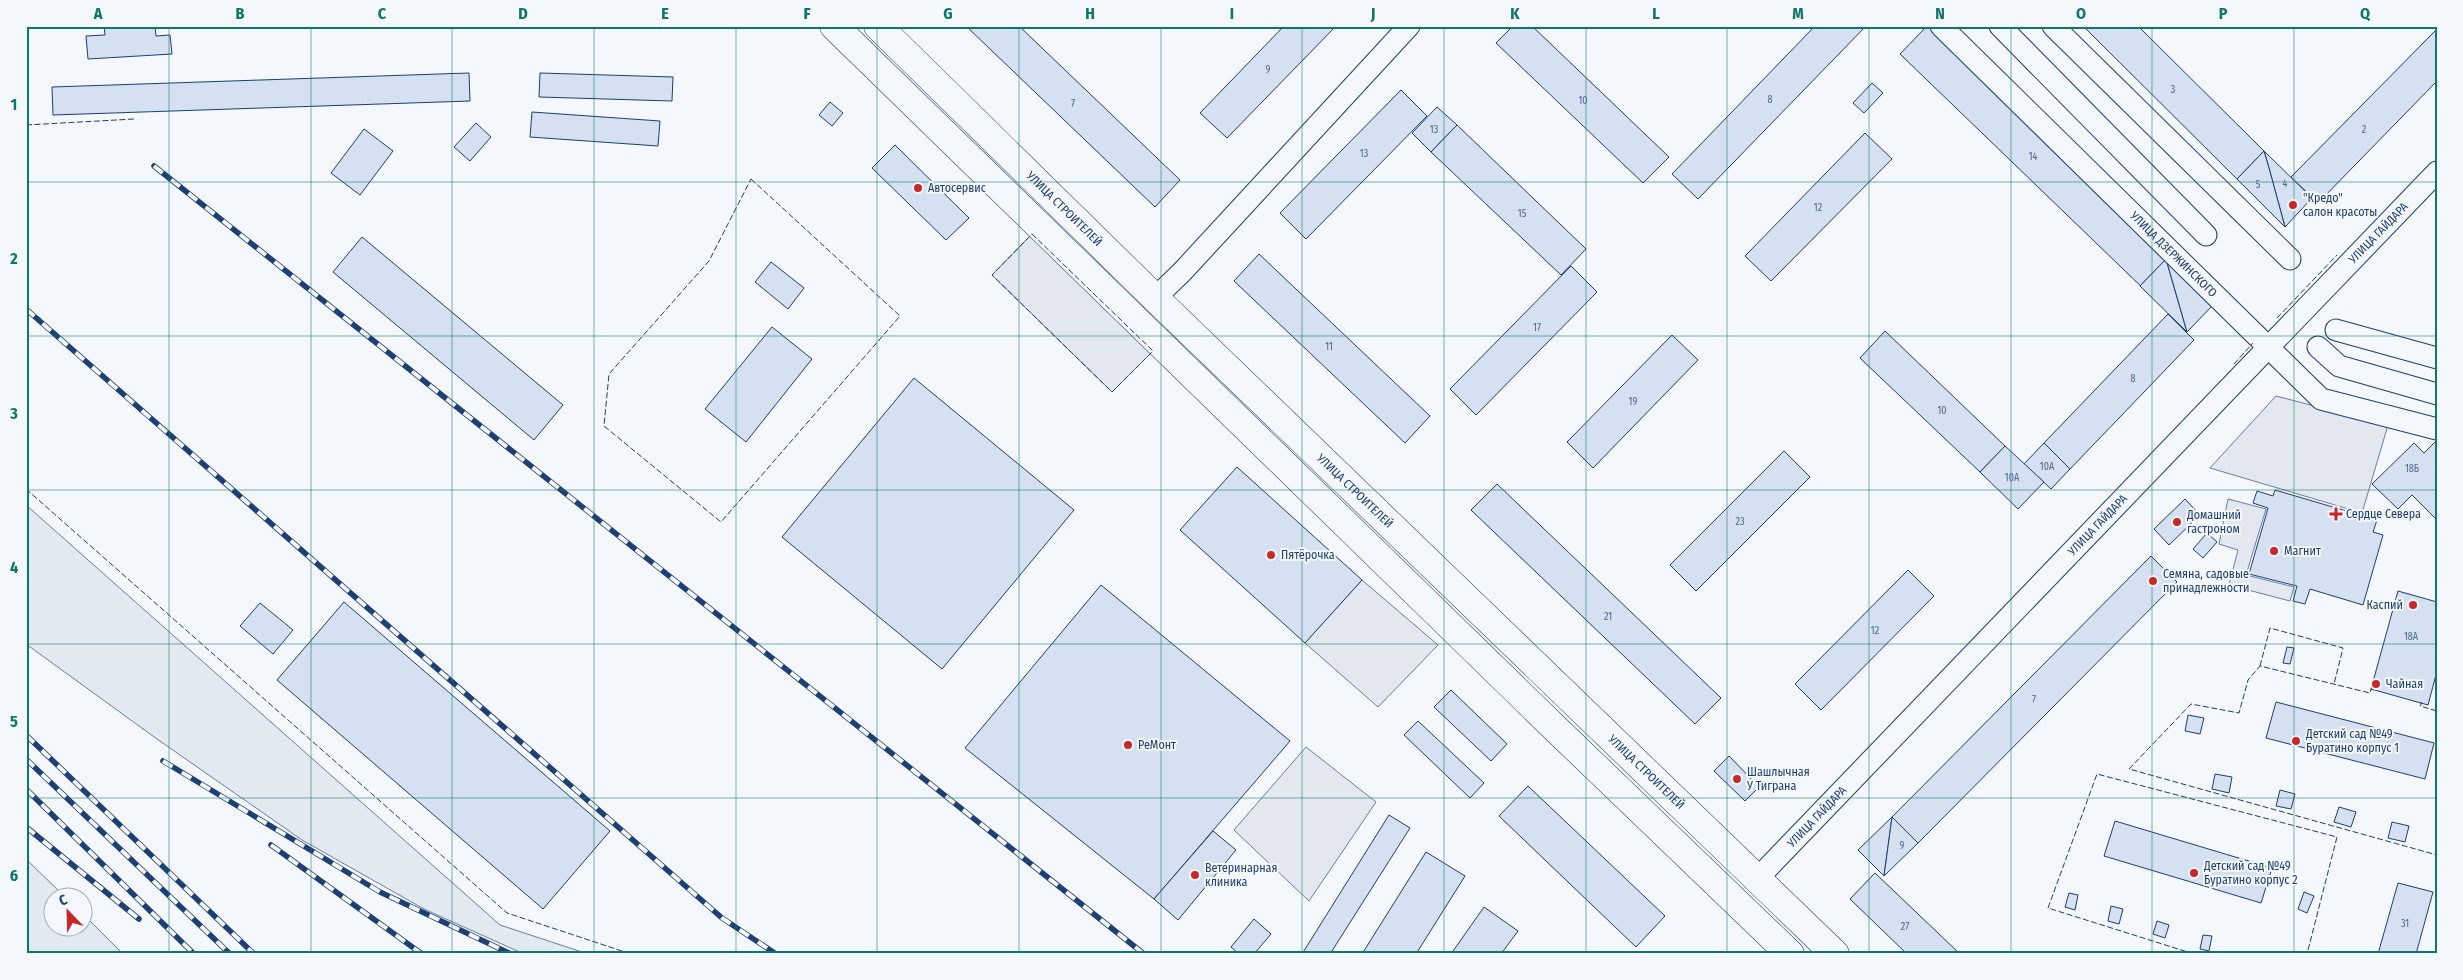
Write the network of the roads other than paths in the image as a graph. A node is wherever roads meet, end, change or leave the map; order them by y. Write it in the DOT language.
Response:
graph roads {
  1 [pos="834,26"];
  2 [pos="878,26"];
  3 [pos="1409,26"];
  4 [pos="1941,26"];
  5 [pos="2000,26"];
  6 [pos="2053,26"];
  7 [pos="919,67"];
  8 [pos="898,89"];
  9 [pos="2437,172"];
  10 [pos="2206,235"];
  11 [pos="2290,260"];
  12 [pos="1155,298"];
  13 [pos="1134,319"];
  14 [pos="2336,330"];
  15 [pos="2268,347"];
  16 [pos="2318,347"];
  17 [pos="2437,358"];
  18 [pos="2437,394"];
  19 [pos="2437,429"];
  20 [pos="1497,626"];
  21 [pos="1475,649"];
  22 [pos="1758,878"];
  23 [pos="1733,901"];
  24 [pos="1790,954"];
  25 [pos="1834,954"];
  1 -- 8 [label="main road"];
  2 -- 7 [label="main road, УЛИЦА СТРОИТЕЛЕЙ"];
  3 -- 12 [label="street"];
  4 -- 15 [label="street, УЛИЦА ДЗЕРЖИНСКОГО"];
  5 -- 10 [label="street"];
  6 -- 11 [label="street"];
  7 -- 8 [label="main road"];
  7 -- 12 [label="main road, УЛИЦА СТРОИТЕЛЕЙ"];
  8 -- 13 [label="main road"];
  9 -- 15 [label="street, УЛИЦА ГАЙДАРА"];
  12 -- 13 [label="main road"];
  12 -- 20 [label="main road, УЛИЦА СТРОИТЕЛЕЙ"];
  13 -- 21 [label="main road"];
  14 -- 17 [label="street"];
  15 -- 19 [label="street, УЛИЦА ДЗЕРЖИНСКОГО"];
  15 -- 22 [label="street, УЛИЦА ГАЙДАРА"];
  16 -- 18 [label="street"];
  20 -- 21 [label="main road"];
  20 -- 22 [label="main road, УЛИЦА СТРОИТЕЛЕЙ"];
  21 -- 23 [label="main road"];
  22 -- 23 [label="main road"];
  22 -- 25 [label="main road, УЛИЦА СТРОИТЕЛЕЙ"];
  23 -- 24 [label="main road"];
}
